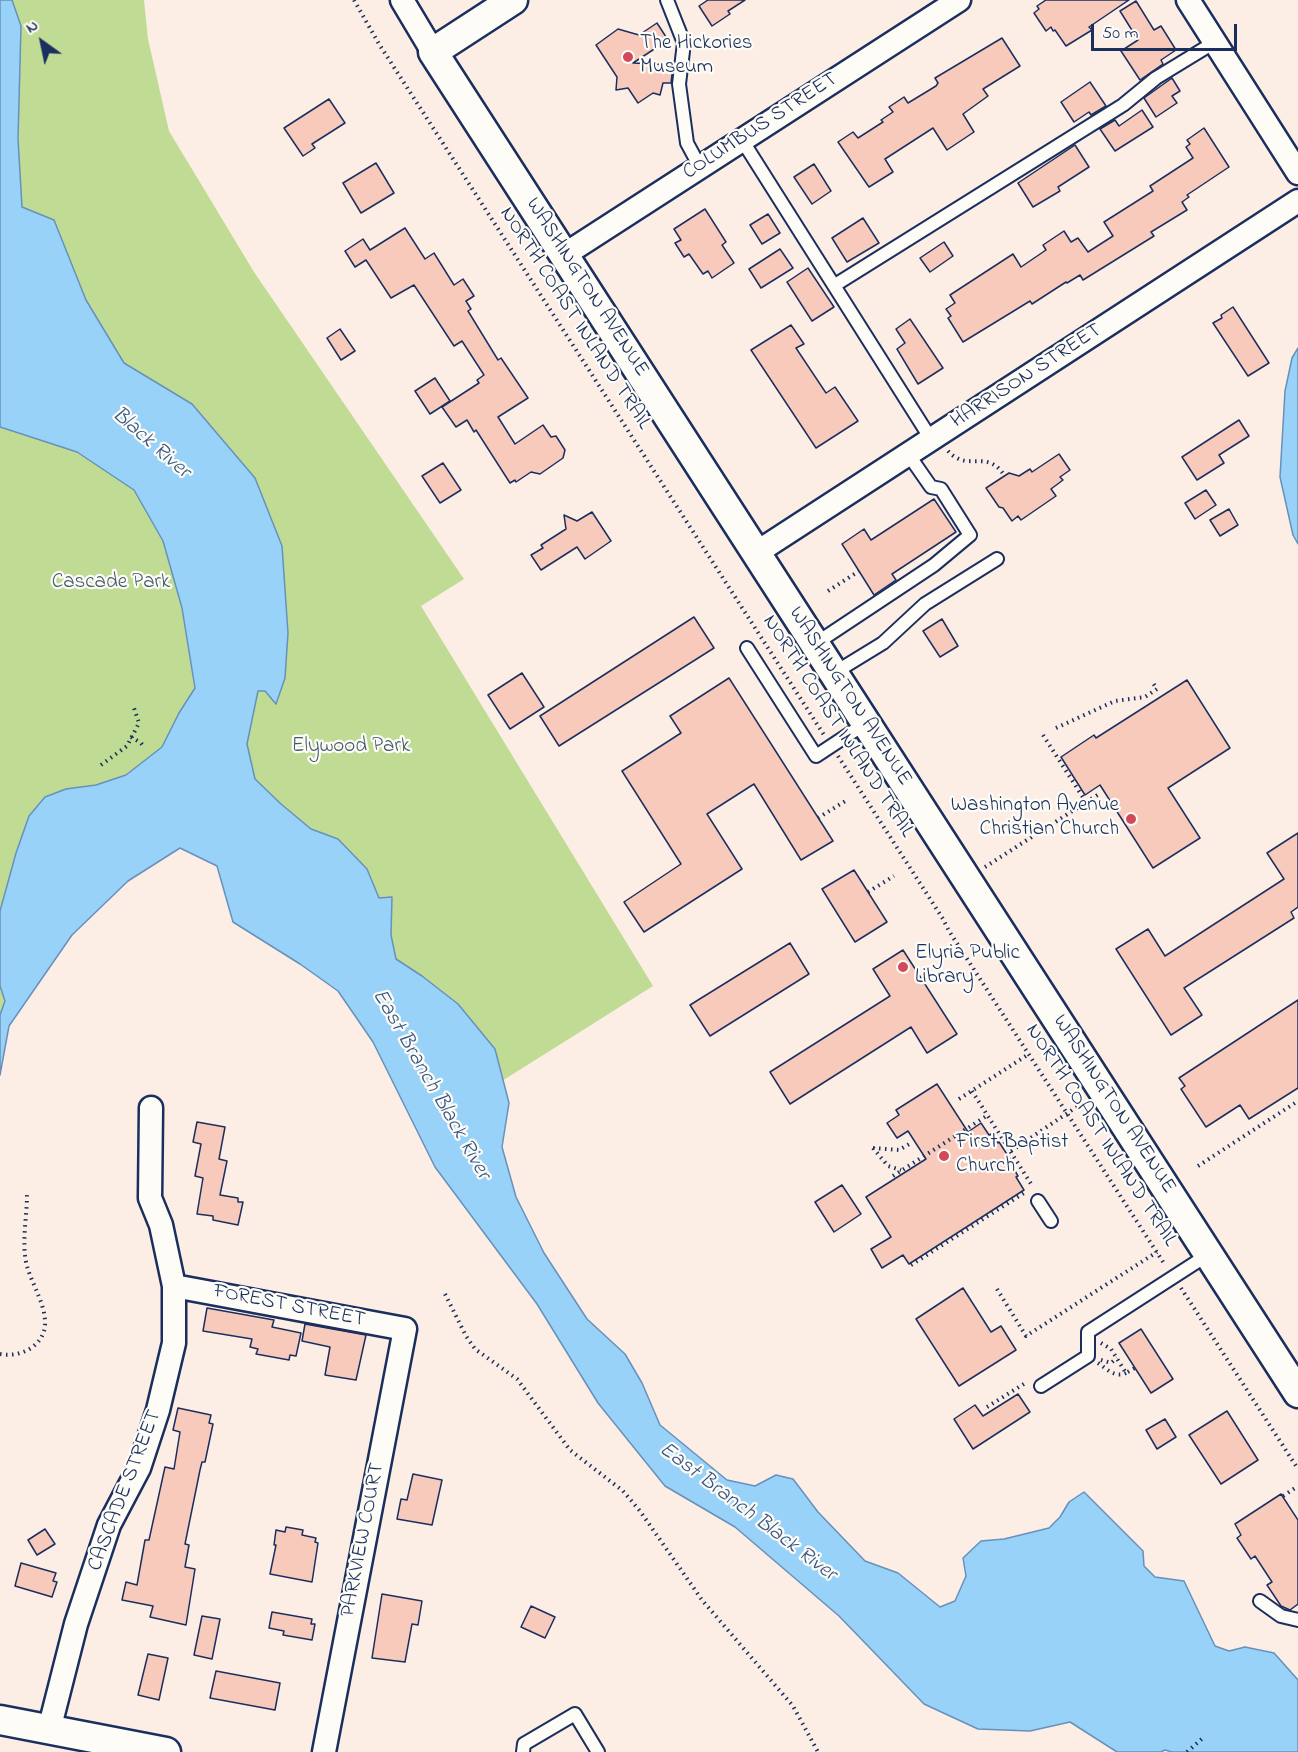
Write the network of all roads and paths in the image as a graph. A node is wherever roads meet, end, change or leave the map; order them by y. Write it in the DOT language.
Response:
graph roads {
  1 [pos="354,0"];
  2 [pos="402,0"];
  3 [pos="513,0"];
  4 [pos="667,0"];
  5 [pos="959,0"];
  6 [pos="1188,0"];
  7 [pos="1215,42"];
  8 [pos="433,52"];
  9 [pos="742,140"];
  10 [pos="699,167"];
  11 [pos="1298,172"];
  12 [pos="1298,201"];
  13 [pos="564,255"];
  14 [pos="835,285"];
  15 [pos="939,443"];
  16 [pos="908,454"];
  17 [pos="1004,475"];
  18 [pos="756,553"];
  19 [pos="997,559"];
  20 [pos="859,571"];
  21 [pos="828,591"];
  22 [pos="815,644"];
  23 [pos="747,648"];
  24 [pos="834,674"];
  25 [pos="1153,683"];
  26 [pos="133,705"];
  27 [pos="866,723"];
  28 [pos="1056,728"];
  29 [pos="1043,735"];
  30 [pos="131,737"];
  31 [pos="831,746"];
  32 [pos="144,747"];
  33 [pos="101,765"];
  34 [pos="1099,794"];
  35 [pos="847,800"];
  36 [pos="1086,802"];
  37 [pos="819,818"];
  38 [pos="981,869"];
  39 [pos="894,876"];
  40 [pos="868,892"];
  41 [pos="1029,1054"];
  42 [pos="972,1091"];
  43 [pos="959,1099"];
  44 [pos="1298,1101"];
  45 [pos="1085,1102"];
  46 [pos="151,1107"];
  47 [pos="1068,1114"];
  48 [pos="988,1115"];
  49 [pos="911,1143"];
  50 [pos="1011,1151"];
  51 [pos="1198,1166"];
  52 [pos="902,1170"];
  53 [pos="892,1176"];
  54 [pos="27,1195"];
  55 [pos="1038,1201"];
  56 [pos="1051,1221"];
  57 [pos="1157,1252"];
  58 [pos="1209,1254"];
  59 [pos="911,1265"];
  60 [pos="1173,1277"];
  61 [pos="174,1286"];
  62 [pos="997,1289"];
  63 [pos="445,1294"];
  64 [pos="405,1329"];
  65 [pos="1098,1341"];
  66 [pos="0,1354"];
  67 [pos="1117,1358"];
  68 [pos="1111,1363"];
  69 [pos="1135,1368"];
  70 [pos="1126,1373"];
  71 [pos="1113,1374"];
  72 [pos="1025,1383"];
  73 [pos="1041,1386"];
  74 [pos="1298,1393"];
  75 [pos="987,1407"];
  76 [pos="1298,1469"];
  77 [pos="1298,1486"];
  78 [pos="1283,1496"];
  79 [pos="1260,1602"];
  80 [pos="1298,1620"];
  81 [pos="0,1720"];
  82 [pos="1204,1737"];
  83 [pos="46,1741"];
  84 [pos="97,1746"];
  85 [pos="166,1752"];
  86 [pos="324,1752"];
  87 [pos="523,1752"];
  88 [pos="598,1752"];
  89 [pos="818,1752"];
  90 [pos="1187,1752"];
  1 -- 31 [label="path, NORTH COAST INLAND TRAIL"];
  2 -- 8 [label="street, WASHINGTON AVENUE"];
  3 -- 8 [label="street"];
  4 -- 10 [label="lane"];
  5 -- 9 [label="street, COLUMBUS STREET"];
  6 -- 7 [label="street"];
  7 -- 11 [label="street"];
  7 -- 14 [label="lane"];
  8 -- 13 [label="street, WASHINGTON AVENUE"];
  9 -- 10 [label="street, COLUMBUS STREET"];
  9 -- 14 [label="lane"];
  10 -- 13 [label="street, COLUMBUS STREET"];
  12 -- 15 [label="street, HARRISON STREET"];
  13 -- 18 [label="street, WASHINGTON AVENUE"];
  14 -- 15 [label="lane"];
  15 -- 16 [label="street, HARRISON STREET"];
  15 -- 17 [label="path"];
  16 -- 18 [label="street, HARRISON STREET"];
  16 -- 22 [label="lane"];
  18 -- 22 [label="street, WASHINGTON AVENUE"];
  19 -- 24 [label="lane"];
  20 -- 21 [label="path"];
  22 -- 24 [label="street, WASHINGTON AVENUE"];
  23 -- 31 [label="lane"];
  24 -- 27 [label="street, WASHINGTON AVENUE"];
  25 -- 28 [label="path"];
  26 -- 30 [label="path"];
  27 -- 31 [label="lane"];
  27 -- 58 [label="street, WASHINGTON AVENUE"];
  29 -- 36 [label="path"];
  30 -- 32 [label="path"];
  30 -- 33 [label="path"];
  31 -- 41 [label="path, NORTH COAST INLAND TRAIL"];
  34 -- 36 [label="path"];
  35 -- 37 [label="path"];
  36 -- 38 [label="path"];
  39 -- 40 [label="path"];
  41 -- 42 [label="path"];
  41 -- 47 [label="path, NORTH COAST INLAND TRAIL"];
  42 -- 43 [label="path"];
  42 -- 48 [label="path"];
  44 -- 51 [label="path"];
  45 -- 47 [label="path"];
  46 -- 61 [label="street, CASCADE STREET"];
  47 -- 50 [label="path"];
  47 -- 57 [label="path, NORTH COAST INLAND TRAIL"];
  48 -- 50 [label="path"];
  48 -- 52 [label="path"];
  49 -- 52 [label="path"];
  50 -- 59 [label="path"];
  52 -- 53 [label="path"];
  54 -- 66 [label="path"];
  55 -- 56 [label="lane"];
  57 -- 60 [label="path, NORTH COAST INLAND TRAIL"];
  57 -- 62 [label="path"];
  58 -- 60 [label="lane"];
  58 -- 74 [label="street, WASHINGTON AVENUE"];
  60 -- 73 [label="lane"];
  60 -- 76 [label="path, NORTH COAST INLAND TRAIL"];
  61 -- 64 [label="street, FOREST STREET"];
  61 -- 83 [label="street, CASCADE STREET"];
  63 -- 89 [label="path"];
  64 -- 86 [label="street, PARKVIEW COURT"];
  65 -- 67 [label="path"];
  67 -- 68 [label="path"];
  67 -- 70 [label="path"];
  69 -- 70 [label="path"];
  70 -- 71 [label="path"];
  72 -- 75 [label="path"];
  77 -- 78 [label="path"];
  79 -- 80 [label="lane"];
  81 -- 83 [label="street"];
  82 -- 90 [label="path"];
  83 -- 84 [label="street"];
  84 -- 85 [label="street"];
  87 -- 88 [label="lane"];
}
